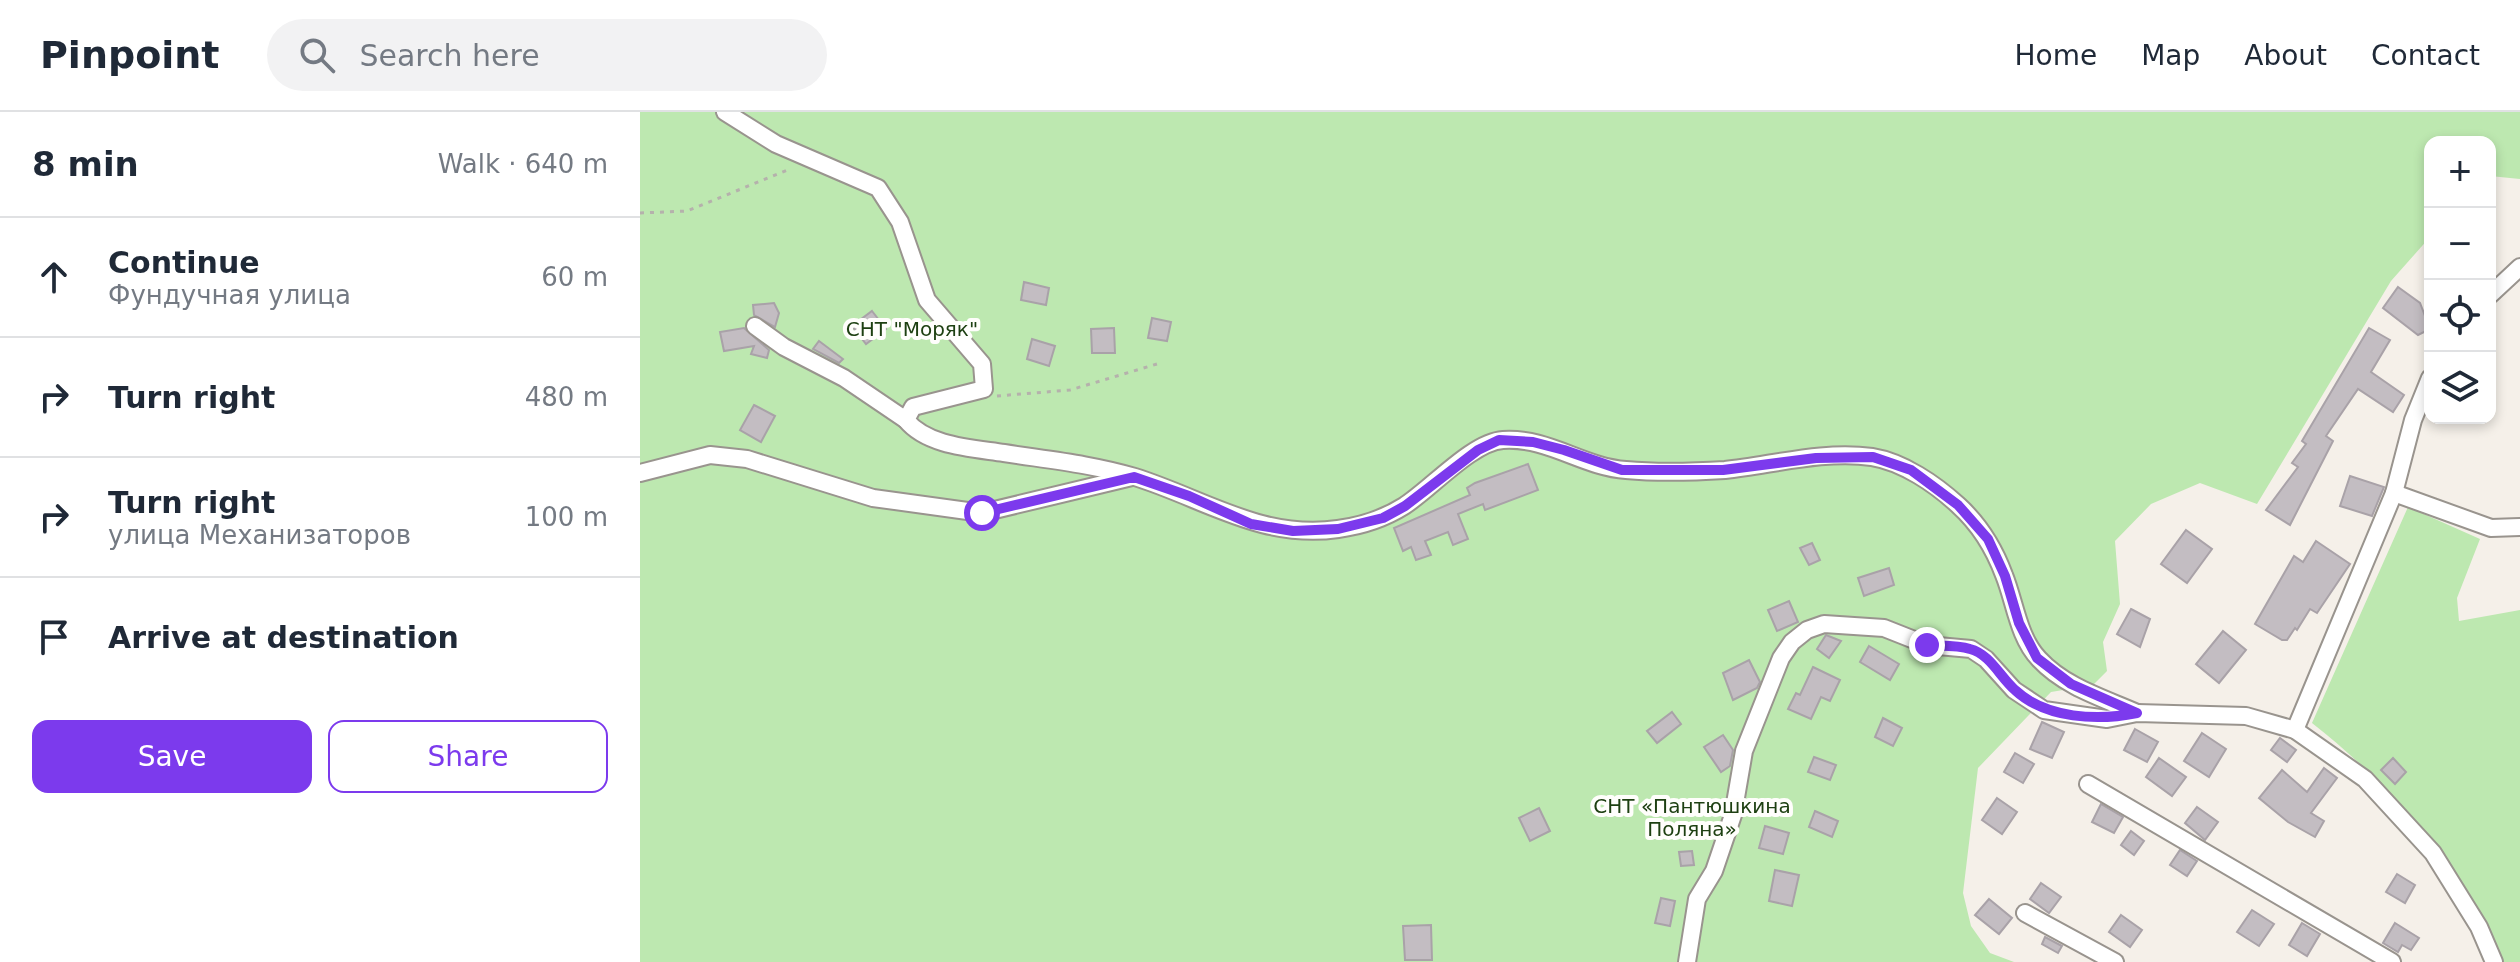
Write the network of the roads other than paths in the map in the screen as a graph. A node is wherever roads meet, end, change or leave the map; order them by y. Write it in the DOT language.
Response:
graph roads {
  1 [pos="725,112"];
  2 [pos="2520,267"];
  3 [pos="2496,289"];
  4 [pos="755,326"];
  5 [pos="2424,393"];
  6 [pos="906,420"];
  7 [pos="640,473"];
  8 [pos="1134,477"];
  9 [pos="2394,493"];
  10 [pos="2520,527"];
  11 [pos="2137,713"];
  12 [pos="2295,730"];
  13 [pos="2088,784"];
  14 [pos="2025,913"];
  15 [pos="1687,962"];
  16 [pos="2115,962"];
  17 [pos="2392,962"];
  18 [pos="2494,962"];
  1 -- 6 [label="street"];
  2 -- 3 [label="street"];
  4 -- 6 [label="street"];
  5 -- 9 [label="street"];
  6 -- 8 [label="street"];
  7 -- 8 [label="street"];
  8 -- 11 [label="street"];
  9 -- 10 [label="street"];
  9 -- 12 [label="street"];
  11 -- 12 [label="street"];
  11 -- 15 [label="street"];
  12 -- 18 [label="street"];
  13 -- 17 [label="street"];
  14 -- 16 [label="street"];
}
